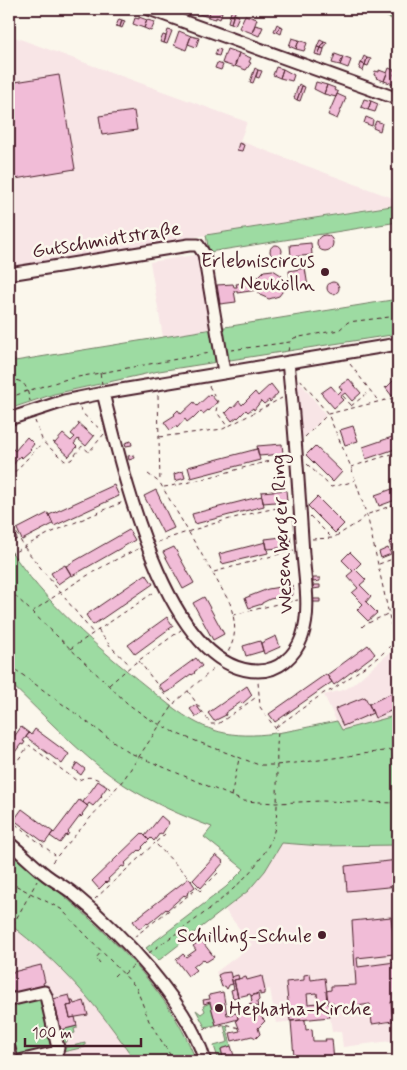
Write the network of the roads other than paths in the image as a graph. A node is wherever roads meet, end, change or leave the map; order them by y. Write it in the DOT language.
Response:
graph roads {
  1 [pos="149,9"];
  2 [pos="398,99"];
  3 [pos="9,274"];
  4 [pos="398,344"];
  5 [pos="288,362"];
  6 [pos="224,372"];
  7 [pos="103,392"];
  8 [pos="9,419"];
  9 [pos="9,843"];
  10 [pos="9,1000"];
  11 [pos="9,1048"];
  12 [pos="57,1057"];
  13 [pos="17,1061"];
  14 [pos="204,1061"];
  1 -- 2 [label="street"];
  3 -- 6 [label="street, Gutschmidtstraße"];
  4 -- 5 [label="street"];
  5 -- 6 [label="street"];
  5 -- 7 [label="street, Wesenberger Ring"];
  6 -- 7 [label="street"];
  7 -- 8 [label="street"];
  9 -- 14 [label="street"];
  10 -- 12 [label="street"];
  11 -- 13 [label="street"];
  12 -- 13 [label="street"];
}
